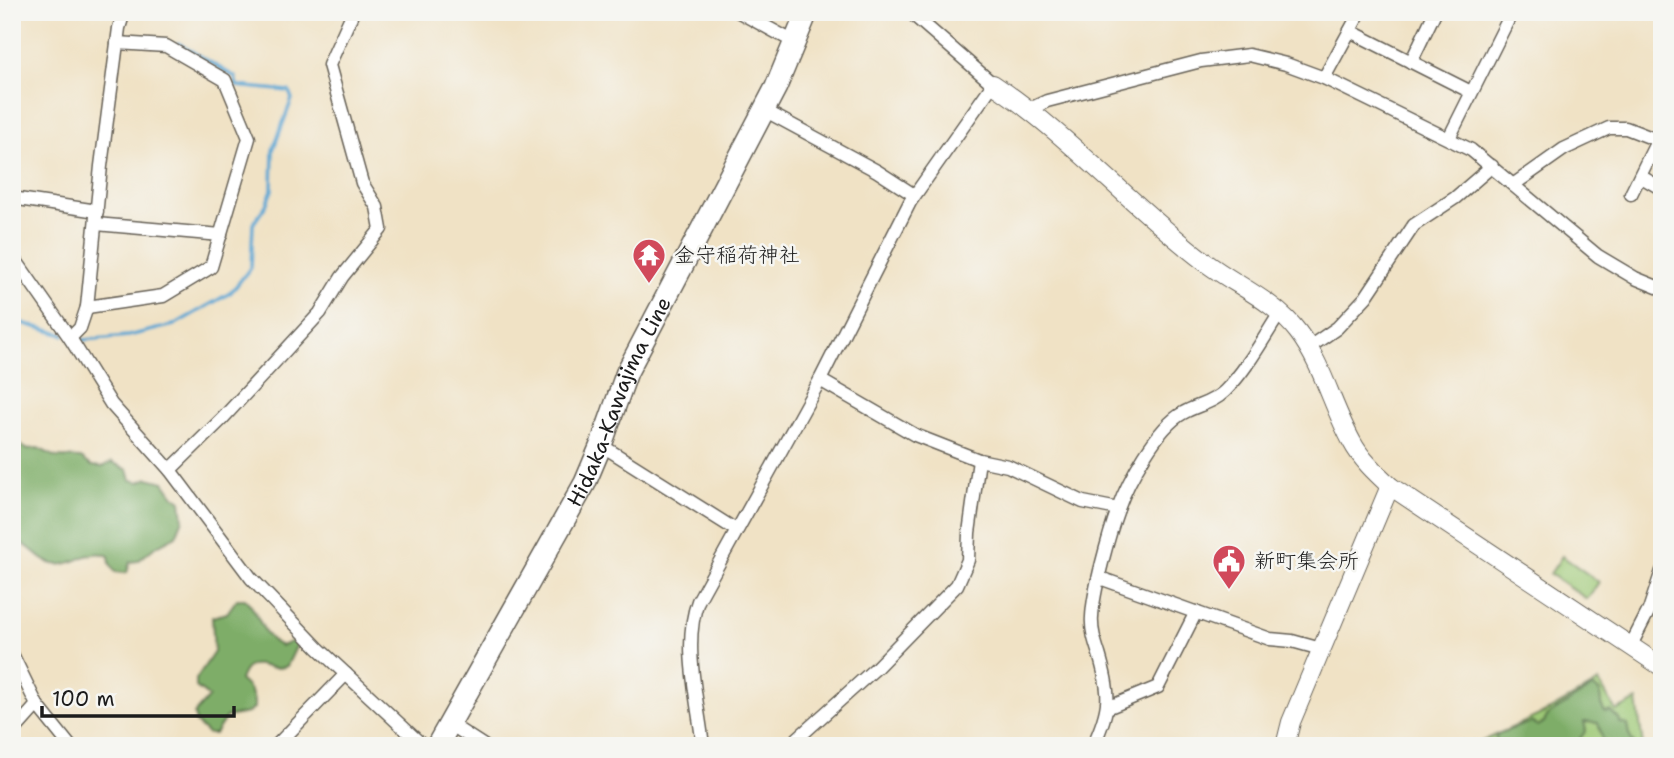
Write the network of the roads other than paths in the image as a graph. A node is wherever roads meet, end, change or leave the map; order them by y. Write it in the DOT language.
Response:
graph roads {
  1 [pos="124,12"];
  2 [pos="353,12"];
  3 [pos="739,12"];
  4 [pos="807,12"];
  5 [pos="911,12"];
  6 [pos="1360,12"];
  7 [pos="1436,12"];
  8 [pos="1512,12"];
  9 [pos="1350,31"];
  10 [pos="117,43"];
  11 [pos="796,43"];
  12 [pos="1410,62"];
  13 [pos="1324,78"];
  14 [pos="993,83"];
  15 [pos="1471,92"];
  16 [pos="1030,109"];
  17 [pos="764,110"];
  18 [pos="1659,135"];
  19 [pos="1449,138"];
  20 [pos="1492,166"];
  21 [pos="1640,176"];
  22 [pos="1513,184"];
  23 [pos="1662,189"];
  24 [pos="1631,194"];
  25 [pos="914,195"];
  26 [pos="12,198"];
  27 [pos="97,217"];
  28 [pos="221,235"];
  29 [pos="12,255"];
  30 [pos="1662,289"];
  31 [pos="87,307"];
  32 [pos="1280,313"];
  33 [pos="70,338"];
  34 [pos="1308,348"];
  35 [pos="820,380"];
  36 [pos="601,445"];
  37 [pos="979,460"];
  38 [pos="170,470"];
  39 [pos="1390,485"];
  40 [pos="1118,509"];
  41 [pos="736,530"];
  42 [pos="1662,571"];
  43 [pos="1100,578"];
  44 [pos="1196,612"];
  45 [pos="1630,648"];
  46 [pos="1321,649"];
  47 [pos="12,654"];
  48 [pos="1662,667"];
  49 [pos="346,674"];
  50 [pos="37,705"];
  51 [pos="1107,708"];
  52 [pos="450,724"];
  53 [pos="12,733"];
  54 [pos="70,746"];
  55 [pos="276,746"];
  56 [pos="422,746"];
  57 [pos="437,746"];
  58 [pos="484,746"];
  59 [pos="703,746"];
  60 [pos="789,746"];
  61 [pos="1093,746"];
  62 [pos="1285,746"];
  1 -- 10 [label="street"];
  2 -- 38 [label="street"];
  3 -- 11 [label="street"];
  4 -- 11 [label="main road, Hidaka-Kawajima Line"];
  5 -- 14 [label="street"];
  6 -- 9 [label="street"];
  7 -- 12 [label="street"];
  8 -- 15 [label="street"];
  9 -- 12 [label="street"];
  9 -- 13 [label="street"];
  10 -- 27 [label="street"];
  10 -- 28 [label="street"];
  11 -- 17 [label="main road, Hidaka-Kawajima Line"];
  12 -- 15 [label="street"];
  13 -- 16 [label="street"];
  13 -- 19 [label="street"];
  14 -- 16 [label="street"];
  14 -- 25 [label="street"];
  15 -- 19 [label="street"];
  16 -- 32 [label="street"];
  17 -- 25 [label="street"];
  17 -- 36 [label="main road, Hidaka-Kawajima Line"];
  18 -- 21 [label="street"];
  18 -- 22 [label="street"];
  19 -- 20 [label="street"];
  20 -- 22 [label="street"];
  20 -- 34 [label="street"];
  21 -- 23 [label="street"];
  21 -- 24 [label="street"];
  22 -- 30 [label="street"];
  25 -- 35 [label="street"];
  26 -- 27 [label="street"];
  27 -- 28 [label="street"];
  27 -- 31 [label="street"];
  28 -- 31 [label="street"];
  29 -- 33 [label="street"];
  31 -- 33 [label="street"];
  32 -- 34 [label="street"];
  32 -- 40 [label="street"];
  33 -- 38 [label="street"];
  34 -- 39 [label="street"];
  35 -- 37 [label="street"];
  35 -- 41 [label="street"];
  36 -- 41 [label="street"];
  36 -- 52 [label="main road, Hidaka-Kawajima Line"];
  37 -- 40 [label="street"];
  37 -- 60 [label="street"];
  38 -- 49 [label="street"];
  39 -- 45 [label="street"];
  39 -- 46 [label="street"];
  40 -- 43 [label="street"];
  41 -- 59 [label="street"];
  42 -- 45 [label="street"];
  43 -- 44 [label="street"];
  43 -- 51 [label="street"];
  44 -- 46 [label="street"];
  44 -- 51 [label="street"];
  45 -- 48 [label="street"];
  46 -- 62 [label="street"];
  47 -- 50 [label="street"];
  49 -- 55 [label="street"];
  49 -- 56 [label="street"];
  50 -- 53 [label="street"];
  50 -- 54 [label="street"];
  51 -- 61 [label="street"];
  52 -- 57 [label="main road, Hidaka-Kawajima Line"];
  52 -- 58 [label="street"];
}
